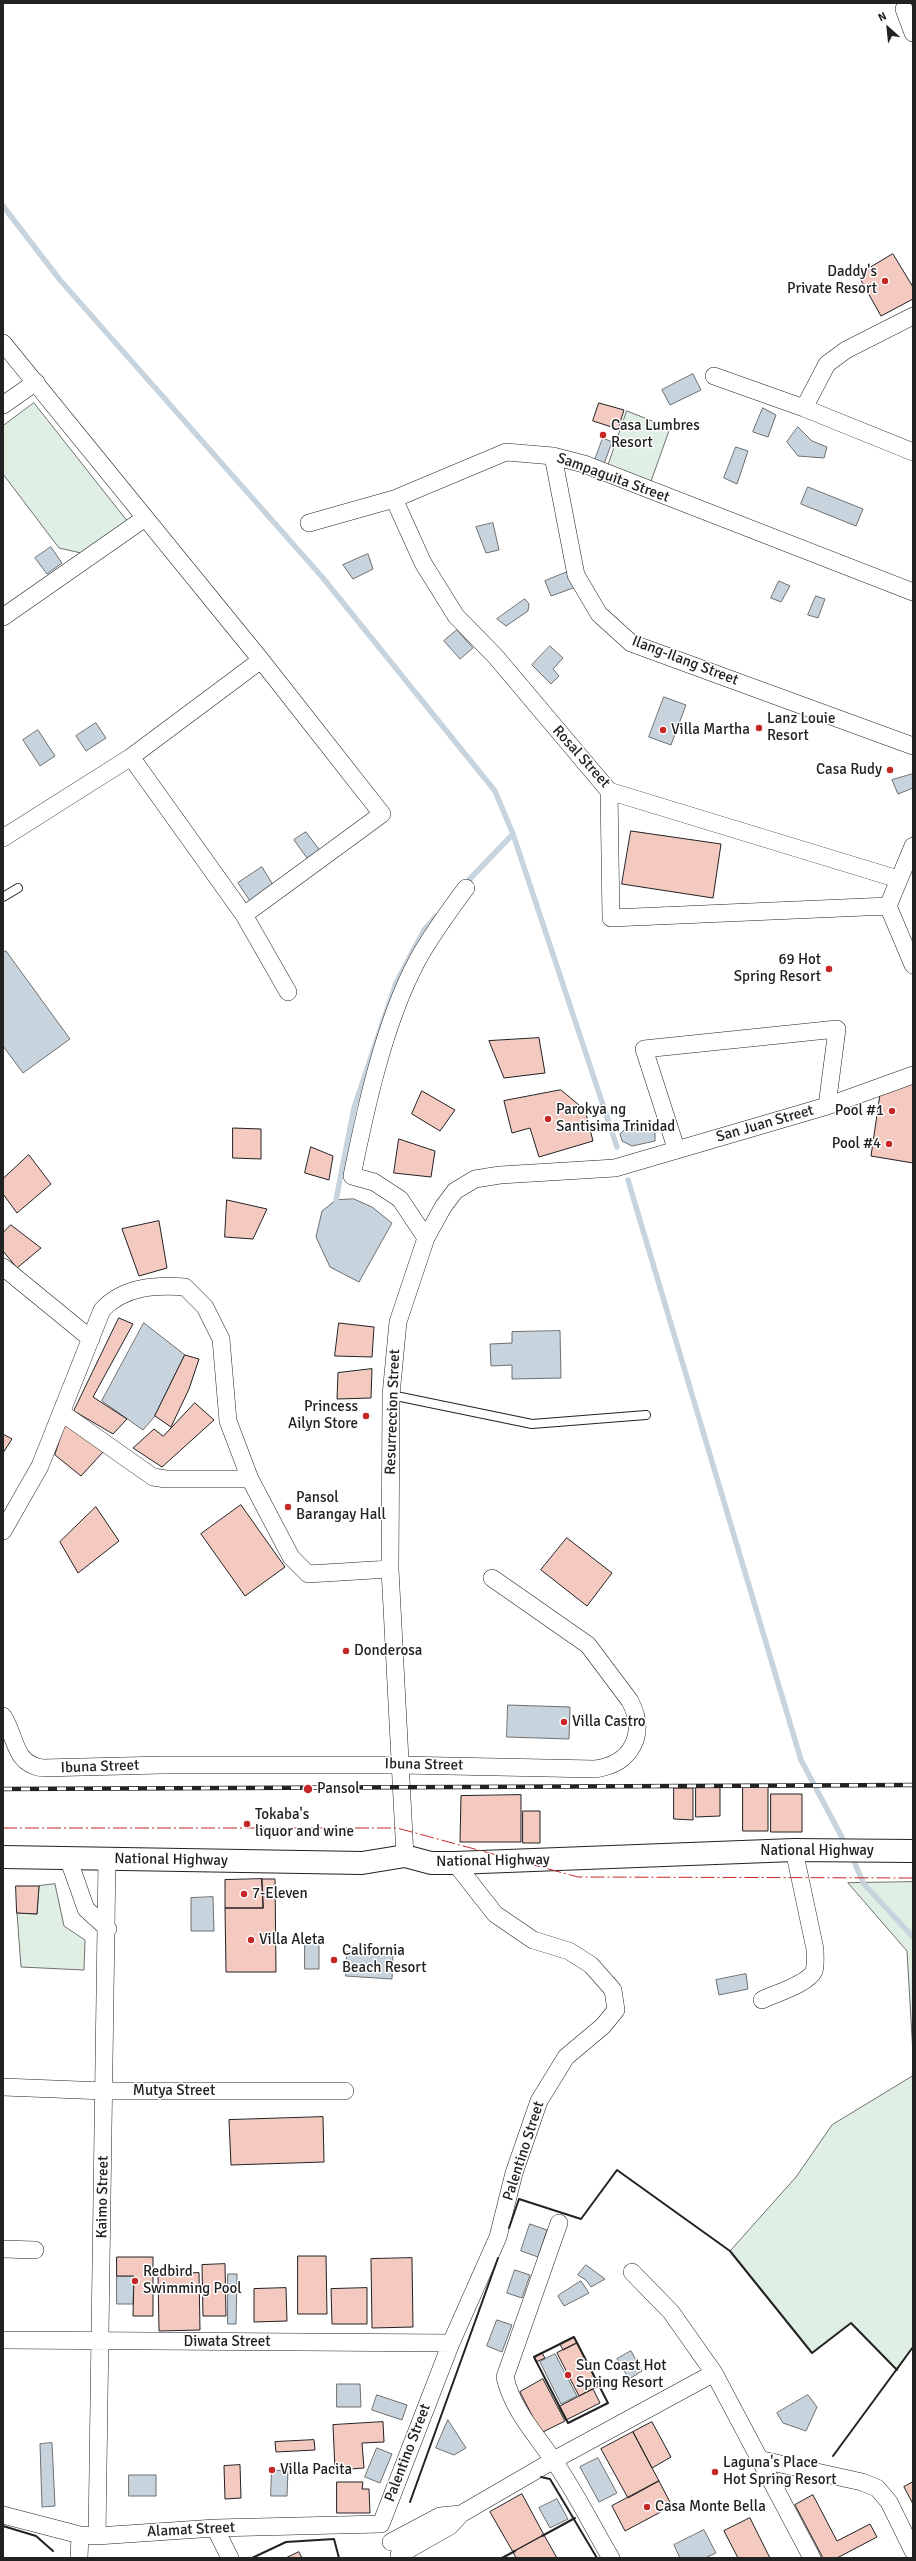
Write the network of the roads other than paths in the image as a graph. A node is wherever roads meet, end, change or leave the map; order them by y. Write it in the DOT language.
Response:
graph roads {
  1 [pos="904,9"];
  2 [pos="913,33"];
  3 [pos="913,316"];
  4 [pos="3,343"];
  5 [pos="714,376"];
  6 [pos="36,382"];
  7 [pos="3,405"];
  8 [pos="804,408"];
  9 [pos="913,452"];
  10 [pos="553,456"];
  11 [pos="394,499"];
  12 [pos="145,518"];
  13 [pos="309,523"];
  14 [pos="913,592"];
  15 [pos="3,616"];
  16 [pos="261,660"];
  17 [pos="913,746"];
  18 [pos="130,756"];
  19 [pos="609,791"];
  20 [pos="3,838"];
  21 [pos="913,846"];
  22 [pos="898,879"];
  23 [pos="18,888"];
  24 [pos="466,888"];
  25 [pos="3,897"];
  26 [pos="888,906"];
  27 [pos="244,915"];
  28 [pos="913,965"];
  29 [pos="288,992"];
  30 [pos="913,1075"];
  31 [pos="827,1106"];
  32 [pos="676,1148"];
  33 [pos="615,1168"];
  34 [pos="426,1238"];
  35 [pos="3,1267"];
  36 [pos="91,1339"];
  37 [pos="391,1394"];
  38 [pos="62,1413"];
  39 [pos="646,1415"];
  40 [pos="250,1479"];
  41 [pos="3,1531"];
  42 [pos="390,1569"];
  43 [pos="492,1578"];
  44 [pos="3,1716"];
  45 [pos="400,1764"];
  46 [pos="794,1850"];
  47 [pos="913,1851"];
  48 [pos="405,1856"];
  49 [pos="3,1857"];
  50 [pos="68,1858"];
  51 [pos="107,1859"];
  52 [pos="455,1863"];
  53 [pos="108,1929"];
  54 [pos="762,2000"];
  55 [pos="3,2087"];
  56 [pos="105,2090"];
  57 [pos="345,2091"];
  58 [pos="559,2223"];
  59 [pos="3,2249"];
  60 [pos="35,2250"];
  61 [pos="632,2272"];
  62 [pos="3,2340"];
  63 [pos="101,2342"];
  64 [pos="451,2343"];
  65 [pos="714,2373"];
  66 [pos="758,2459"];
  67 [pos="554,2460"];
  68 [pos="3,2515"];
  69 [pos="381,2524"];
  70 [pos="215,2528"];
  71 [pos="80,2535"];
  72 [pos="98,2536"];
  73 [pos="913,2551"];
  74 [pos="397,2552"];
  75 [pos="79,2558"];
  76 [pos="230,2558"];
  77 [pos="611,2558"];
  78 [pos="812,2558"];
  1 -- 2 [label="street"];
  3 -- 8 [label="street"];
  4 -- 6 [label="street"];
  5 -- 8 [label="street"];
  6 -- 7 [label="street"];
  6 -- 12 [label="street"];
  8 -- 9 [label="street"];
  10 -- 11 [label="street, Sampaguita Street"];
  10 -- 14 [label="street, Sampaguita Street"];
  10 -- 17 [label="street, Ilang-Ilang Street"];
  11 -- 13 [label="street, Sampaguita Street"];
  11 -- 19 [label="street, Rosal Street"];
  12 -- 15 [label="street"];
  12 -- 16 [label="street"];
  16 -- 18 [label="street"];
  16 -- 27 [label="street"];
  18 -- 20 [label="street"];
  18 -- 27 [label="street"];
  19 -- 22 [label="street, Rosal Street"];
  19 -- 26 [label="street"];
  21 -- 22 [label="street"];
  22 -- 26 [label="street"];
  23 -- 25 [label="lane"];
  24 -- 34 [label="street"];
  26 -- 28 [label="street"];
  27 -- 29 [label="street"];
  30 -- 31 [label="street, San Juan Street"];
  31 -- 32 [label="street, San Juan Street"];
  31 -- 32 [label="street"];
  32 -- 33 [label="street, San Juan Street"];
  33 -- 34 [label="street, Resurreccion Street"];
  34 -- 37 [label="street, Resurreccion Street"];
  35 -- 36 [label="street"];
  36 -- 38 [label="street"];
  36 -- 40 [label="street"];
  37 -- 39 [label="lane"];
  37 -- 42 [label="street, Resurreccion Street"];
  38 -- 40 [label="street"];
  38 -- 41 [label="street"];
  40 -- 42 [label="street"];
  42 -- 45 [label="street, Resurreccion Street"];
  43 -- 45 [label="street, Ibuna Street"];
  44 -- 45 [label="street, Ibuna Street"];
  45 -- 48 [label="street, Resurreccion Street"];
  46 -- 47 [label="main road, National Highway"];
  46 -- 52 [label="main road, National Highway"];
  46 -- 54 [label="street"];
  48 -- 51 [label="main road, National Highway"];
  48 -- 52 [label="main road, National Highway"];
  49 -- 50 [label="main road, National Highway"];
  50 -- 51 [label="main road, National Highway"];
  50 -- 53 [label="street"];
  51 -- 53 [label="street, Kaimo Street"];
  52 -- 64 [label="street, Palentino Street"];
  53 -- 56 [label="street, Kaimo Street"];
  55 -- 56 [label="street, Mutya Street"];
  56 -- 57 [label="street, Mutya Street"];
  56 -- 63 [label="street, Kaimo Street"];
  58 -- 67 [label="street"];
  59 -- 60 [label="street"];
  61 -- 65 [label="street"];
  62 -- 63 [label="street, Diwata Street"];
  63 -- 64 [label="street, Diwata Street"];
  63 -- 72 [label="street, Kaimo Street"];
  64 -- 69 [label="street, Palentino Street"];
  65 -- 66 [label="street"];
  65 -- 67 [label="street"];
  66 -- 73 [label="street"];
  66 -- 78 [label="street"];
  67 -- 74 [label="street"];
  67 -- 77 [label="street"];
  68 -- 71 [label="street, Alamat Street"];
  69 -- 70 [label="street, Alamat Street"];
  69 -- 74 [label="street"];
  70 -- 72 [label="street, Alamat Street"];
  70 -- 76 [label="street"];
  71 -- 72 [label="street, Alamat Street"];
  71 -- 75 [label="street"];
}
